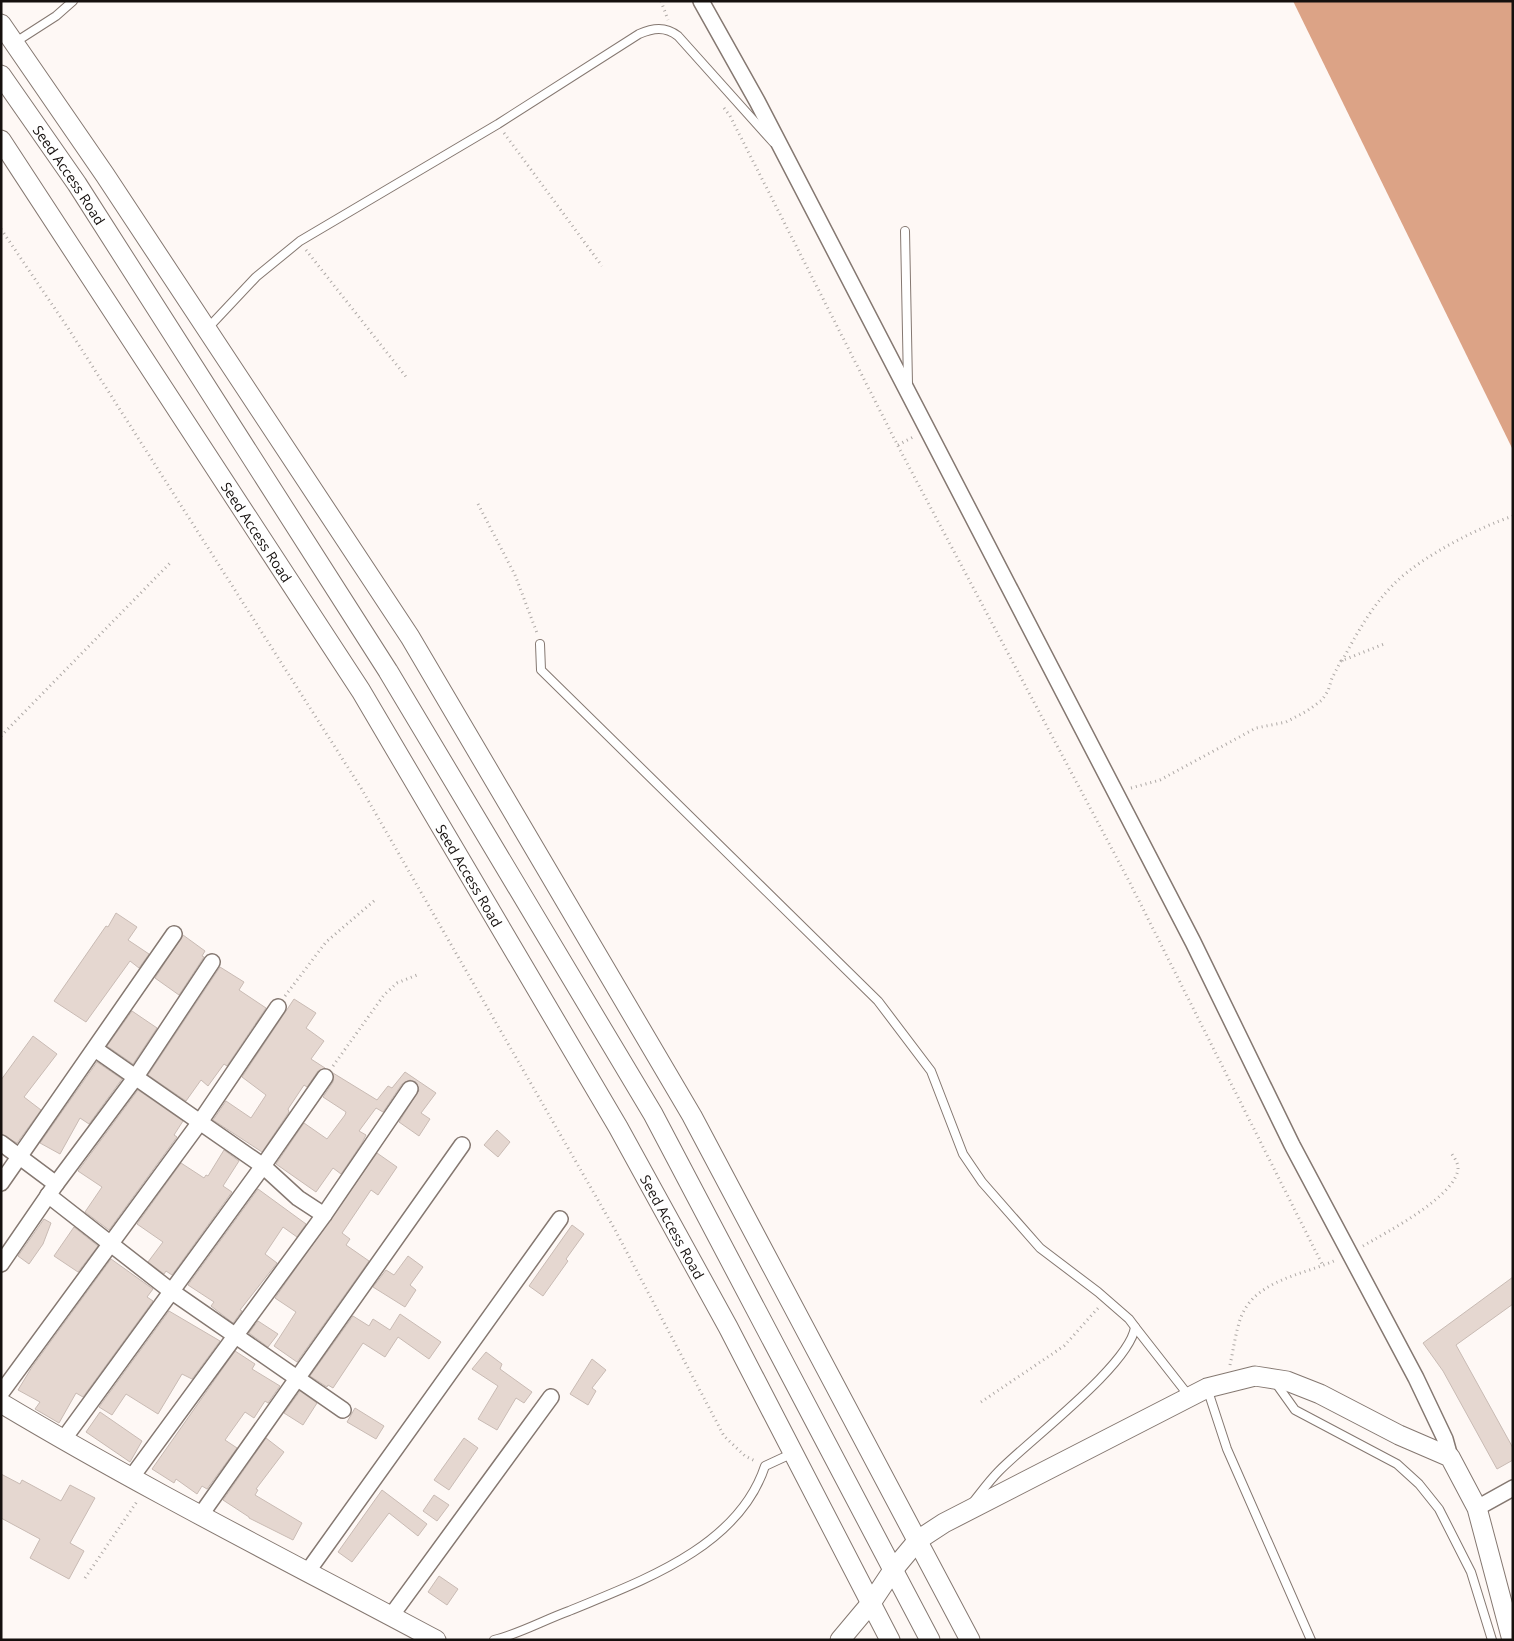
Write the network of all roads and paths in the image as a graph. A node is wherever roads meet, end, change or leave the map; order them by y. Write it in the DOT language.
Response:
graph roads {
  1 [pos="73,1"];
  2 [pos="661,1"];
  3 [pos="701,1"];
  4 [pos="1,24"];
  5 [pos="670,30"];
  6 [pos="14,43"];
  7 [pos="1,75"];
  8 [pos="720,86"];
  9 [pos="498,124"];
  10 [pos="1,140"];
  11 [pos="785,155"];
  12 [pos="1,229"];
  13 [pos="905,231"];
  14 [pos="300,241"];
  15 [pos="602,266"];
  16 [pos="207,329"];
  17 [pos="407,378"];
  18 [pos="909,394"];
  19 [pos="478,504"];
  20 [pos="1513,516"];
  21 [pos="171,562"];
  22 [pos="540,644"];
  23 [pos="1384,644"];
  24 [pos="1341,661"];
  25 [pos="1,736"];
  26 [pos="1116,792"];
  27 [pos="375,900"];
  28 [pos="174,934"];
  29 [pos="212,962"];
  30 [pos="417,975"];
  31 [pos="278,1006"];
  32 [pos="95,1049"];
  33 [pos="325,1077"];
  34 [pos="135,1078"];
  35 [pos="410,1089"];
  36 [pos="200,1122"];
  37 [pos="1,1143"];
  38 [pos="462,1145"];
  39 [pos="1450,1151"];
  40 [pos="19,1158"];
  41 [pos="263,1166"];
  42 [pos="1,1183"];
  43 [pos="52,1190"];
  44 [pos="324,1215"];
  45 [pos="560,1219"];
  46 [pos="109,1244"];
  47 [pos="1350,1254"];
  48 [pos="1,1264"];
  49 [pos="1323,1266"];
  50 [pos="171,1291"];
  51 [pos="1106,1299"];
  52 [pos="1135,1327"];
  53 [pos="234,1335"];
  54 [pos="1272,1379"];
  55 [pos="298,1380"];
  56 [pos="1226,1381"];
  57 [pos="1207,1388"];
  58 [pos="1,1393"];
  59 [pos="1189,1396"];
  60 [pos="551,1397"];
  61 [pos="981,1402"];
  62 [pos="1,1403"];
  63 [pos="344,1410"];
  64 [pos="63,1440"];
  65 [pos="793,1453"];
  66 [pos="1450,1457"];
  67 [pos="765,1466"];
  68 [pos="139,1482"];
  69 [pos="1513,1488"];
  70 [pos="968,1508"];
  71 [pos="1477,1508"];
  72 [pos="200,1516"];
  73 [pos="918,1540"];
  74 [pos="893,1570"];
  75 [pos="308,1571"];
  76 [pos="85,1578"];
  77 [pos="871,1603"];
  78 [pos="391,1616"];
  79 [pos="436,1640"];
  80 [pos="494,1640"];
  81 [pos="840,1640"];
  82 [pos="890,1640"];
  83 [pos="930,1640"];
  84 [pos="970,1640"];
  85 [pos="1311,1640"];
  86 [pos="1492,1640"];
  87 [pos="1512,1640"];
  1 -- 6 [label="lane"];
  2 -- 5 [label="path"];
  3 -- 11 [label="street"];
  4 -- 6 [label="street"];
  5 -- 8 [label="lane"];
  5 -- 9 [label="lane"];
  6 -- 16 [label="street"];
  7 -- 74 [label="street, Seed Access Road"];
  8 -- 11 [label="lane"];
  8 -- 49 [label="path"];
  9 -- 14 [label="lane"];
  9 -- 15 [label="path"];
  10 -- 65 [label="street, Seed Access Road"];
  11 -- 18 [label="street"];
  12 -- 67 [label="path"];
  13 -- 18 [label="lane"];
  14 -- 16 [label="lane"];
  14 -- 17 [label="path"];
  16 -- 73 [label="street"];
  18 -- 26 [label="street"];
  19 -- 22 [label="path"];
  20 -- 24 [label="path"];
  21 -- 25 [label="path"];
  22 -- 51 [label="lane"];
  23 -- 24 [label="path"];
  24 -- 26 [label="path"];
  26 -- 47 [label="street"];
  27 -- 31 [label="path"];
  28 -- 32 [label="street"];
  29 -- 34 [label="street"];
  30 -- 33 [label="path"];
  31 -- 36 [label="street"];
  32 -- 34 [label="street"];
  32 -- 40 [label="street"];
  33 -- 41 [label="street"];
  34 -- 36 [label="street"];
  34 -- 43 [label="street"];
  35 -- 44 [label="street"];
  36 -- 41 [label="street"];
  36 -- 46 [label="street"];
  37 -- 40 [label="street"];
  38 -- 55 [label="street"];
  39 -- 47 [label="path"];
  40 -- 42 [label="street"];
  40 -- 43 [label="street"];
  41 -- 44 [label="street"];
  41 -- 50 [label="street"];
  43 -- 46 [label="street"];
  43 -- 48 [label="street"];
  44 -- 53 [label="street"];
  45 -- 75 [label="street"];
  46 -- 50 [label="street"];
  46 -- 58 [label="street"];
  47 -- 49 [label="path"];
  47 -- 66 [label="street"];
  49 -- 56 [label="path"];
  50 -- 53 [label="street"];
  50 -- 64 [label="street"];
  51 -- 52 [label="lane"];
  51 -- 61 [label="path"];
  52 -- 59 [label="lane"];
  52 -- 70 [label="lane"];
  53 -- 55 [label="street"];
  53 -- 68 [label="street"];
  54 -- 56 [label="street"];
  54 -- 66 [label="street"];
  54 -- 86 [label="lane"];
  55 -- 63 [label="street"];
  55 -- 72 [label="street"];
  56 -- 57 [label="street"];
  57 -- 59 [label="street"];
  57 -- 85 [label="lane"];
  59 -- 70 [label="street"];
  60 -- 78 [label="street"];
  62 -- 64 [label="street"];
  64 -- 68 [label="street"];
  65 -- 67 [label="lane"];
  65 -- 77 [label="street, Seed Access Road"];
  66 -- 71 [label="street"];
  67 -- 80 [label="lane"];
  68 -- 72 [label="street"];
  68 -- 76 [label="path"];
  69 -- 71 [label="street"];
  70 -- 73 [label="street"];
  71 -- 87 [label="street"];
  72 -- 75 [label="street"];
  73 -- 74 [label="street"];
  73 -- 84 [label="street"];
  74 -- 77 [label="street"];
  74 -- 83 [label="street, Seed Access Road"];
  75 -- 78 [label="street"];
  77 -- 81 [label="street"];
  77 -- 82 [label="street, Seed Access Road"];
  78 -- 79 [label="street"];
}
